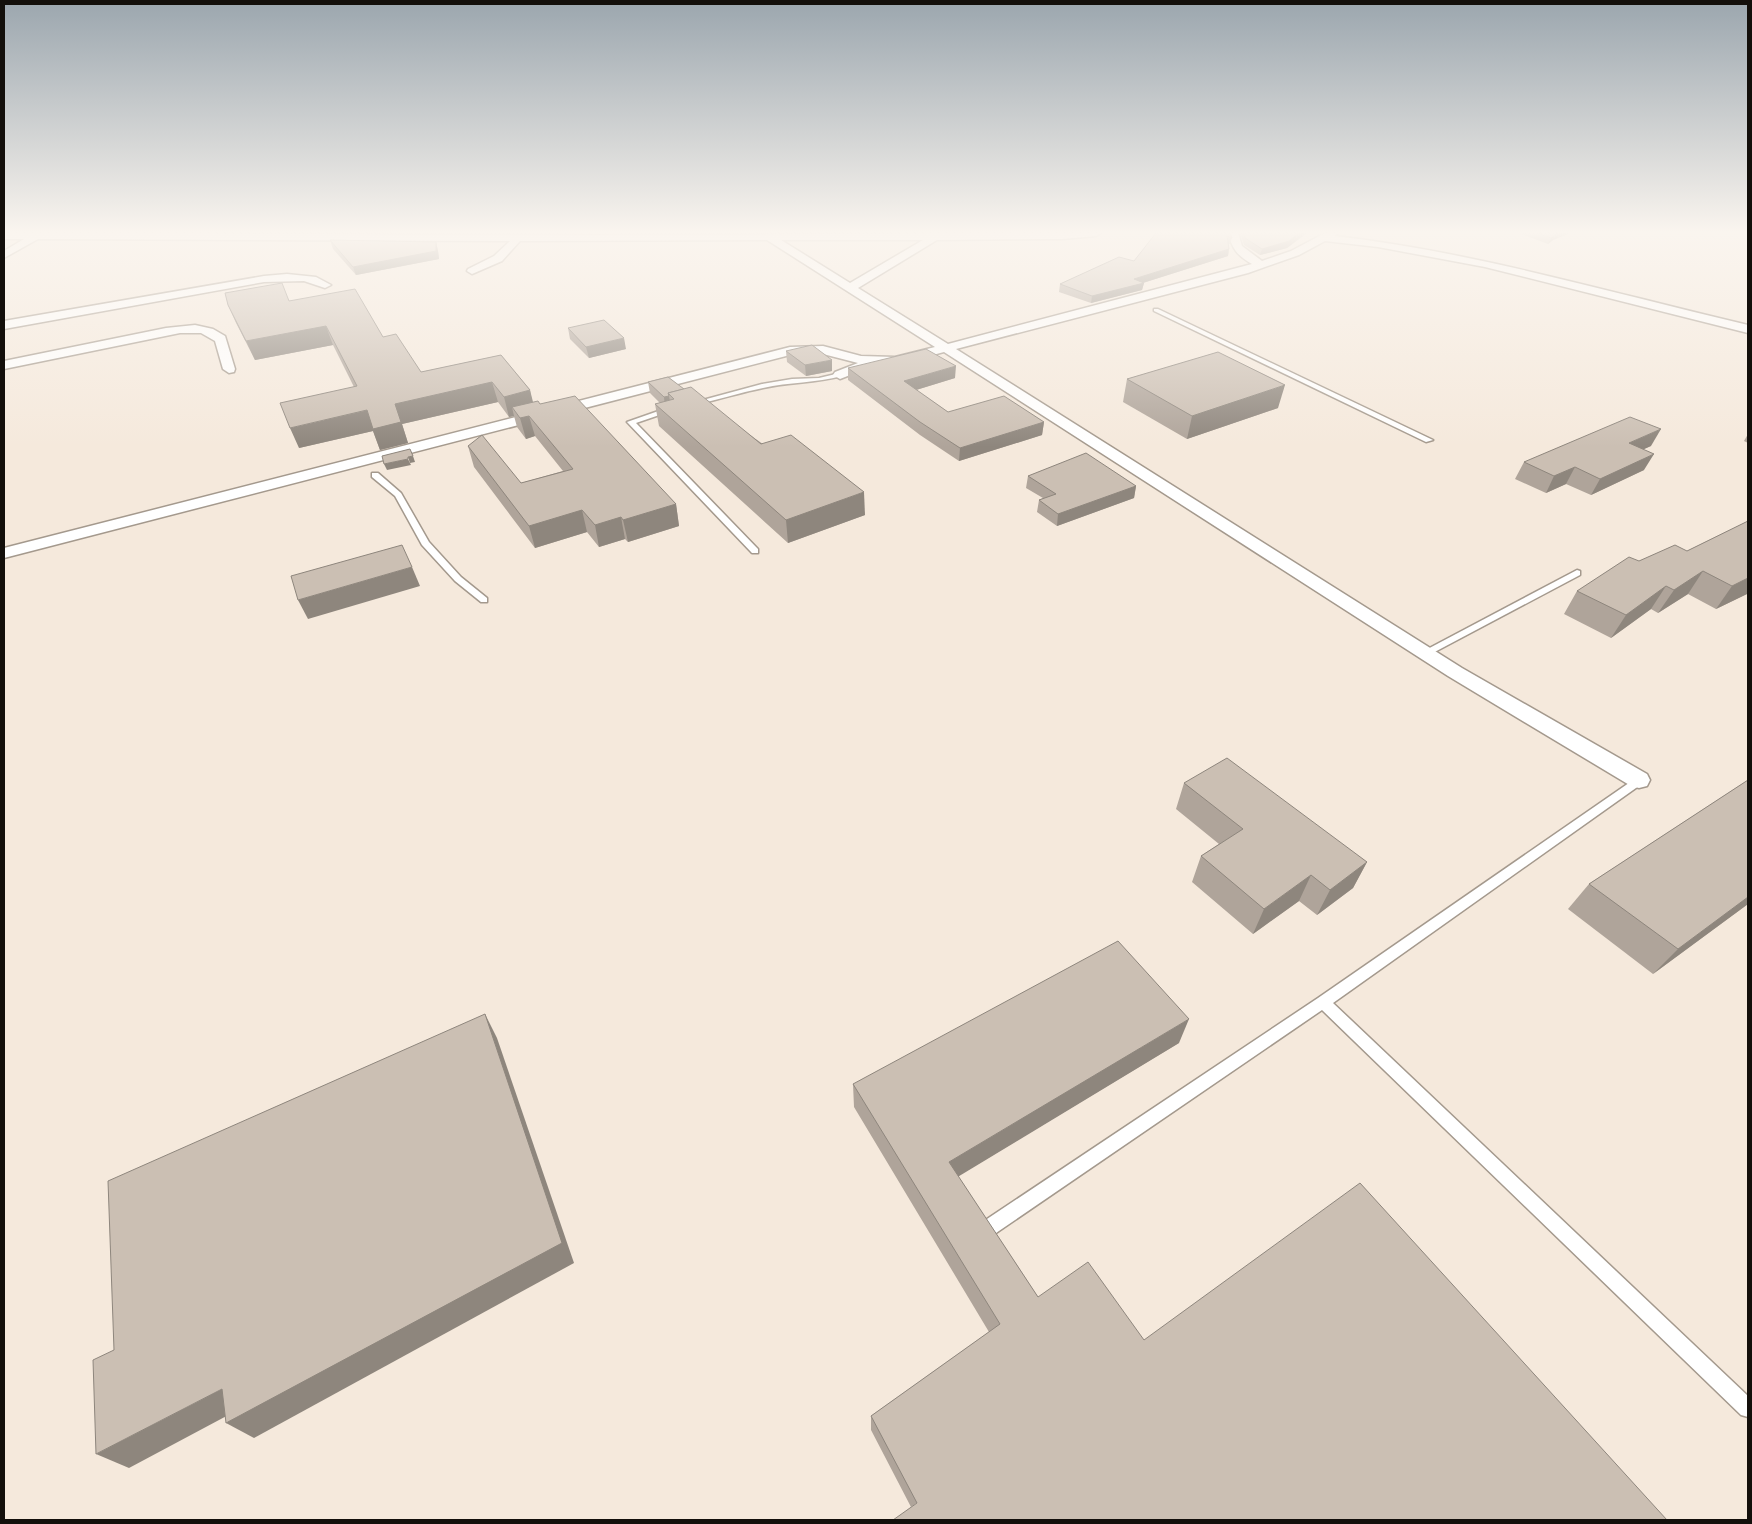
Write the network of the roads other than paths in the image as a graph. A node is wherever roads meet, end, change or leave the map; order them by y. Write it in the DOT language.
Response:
graph roads {
  1 [pos="120,304"];
  2 [pos="876,304"];
  3 [pos="1114,304"];
  4 [pos="1147,304"];
  5 [pos="1644,304"];
  6 [pos="1156,310"];
  7 [pos="4,325"];
  8 [pos="1748,330"];
  9 [pos="945,348"];
  10 [pos="873,362"];
  11 [pos="4,364"];
  12 [pos="229,369"];
  13 [pos="840,375"];
  14 [pos="686,405"];
  15 [pos="677,408"];
  16 [pos="1429,440"];
  17 [pos="359,462"];
  18 [pos="375,475"];
  19 [pos="755,551"];
  20 [pos="4,553"];
  21 [pos="1577,573"];
  22 [pos="484,600"];
  23 [pos="1425,653"];
  24 [pos="1639,780"];
  25 [pos="1323,1002"];
  26 [pos="990,1227"];
  27 [pos="1748,1408"];
  1 -- 7 [label="street"];
  2 -- 9 [label="street"];
  3 -- 9 [label="street"];
  4 -- 6 [label="street"];
  5 -- 8 [label="street"];
  6 -- 16 [label="lane"];
  9 -- 10 [label="street"];
  9 -- 23 [label="street"];
  10 -- 13 [label="street"];
  10 -- 17 [label="street"];
  11 -- 12 [label="street"];
  13 -- 14 [label="lane"];
  15 -- 19 [label="lane"];
  17 -- 18 [label="street"];
  17 -- 20 [label="street"];
  18 -- 22 [label="lane"];
  21 -- 23 [label="lane"];
  23 -- 24 [label="street"];
  24 -- 25 [label="lane"];
  25 -- 26 [label="lane"];
  25 -- 27 [label="lane"];
}
